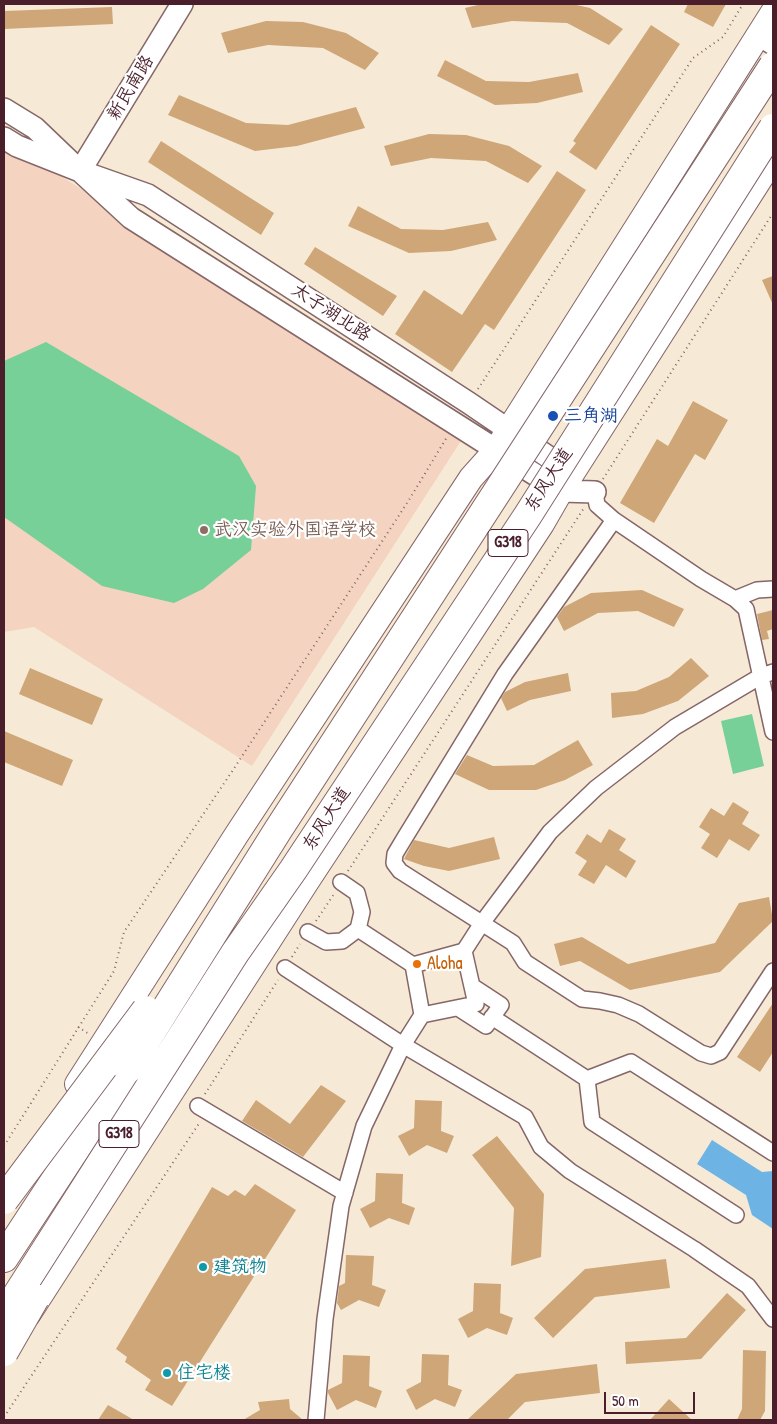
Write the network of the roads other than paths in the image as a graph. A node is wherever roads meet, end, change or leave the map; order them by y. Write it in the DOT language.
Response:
graph roads {
  1 [pos="182,4"];
  2 [pos="773,12"];
  3 [pos="766,40"];
  4 [pos="773,66"];
  5 [pos="4,109"];
  6 [pos="773,128"];
  7 [pos="4,138"];
  8 [pos="773,159"];
  9 [pos="80,171"];
  10 [pos="510,429"];
  11 [pos="496,450"];
  12 [pos="567,482"];
  13 [pos="595,492"];
  14 [pos="614,520"];
  15 [pos="773,589"];
  16 [pos="735,599"];
  17 [pos="767,674"];
  18 [pos="773,732"];
  19 [pos="278,830"];
  20 [pos="341,882"];
  21 [pos="482,923"];
  22 [pos="358,929"];
  23 [pos="308,932"];
  24 [pos="464,951"];
  25 [pos="235,953"];
  26 [pos="414,965"];
  27 [pos="285,968"];
  28 [pos="773,971"];
  29 [pos="472,986"];
  30 [pos="458,1008"];
  31 [pos="422,1015"];
  32 [pos="492,1017"];
  33 [pos="403,1045"];
  34 [pos="587,1079"];
  35 [pos="202,1109"];
  36 [pos="773,1153"];
  37 [pos="345,1193"];
  38 [pos="4,1199"];
  39 [pos="736,1215"];
  40 [pos="4,1258"];
  41 [pos="4,1315"];
  42 [pos="773,1319"];
  43 [pos="4,1351"];
  44 [pos="316,1420"];
  1 -- 9 [label="main road, 新民南路"];
  2 -- 3 [label="main road"];
  3 -- 10 [label="main road"];
  4 -- 19 [label="highway, 东风大道 / G318, bridge"];
  5 -- 9 [label="main road, 太子湖北路"];
  6 -- 25 [label="highway, 东风大道 / G318, bridge"];
  7 -- 9 [label="main road, 太子湖北路"];
  8 -- 12 [label="main road"];
  9 -- 10 [label="main road, 太子湖北路"];
  9 -- 11 [label="main road, 太子湖北路"];
  10 -- 11 [label="main road"];
  10 -- 12 [label="main road, 太子湖北路"];
  11 -- 12 [label="main road, 太子湖北路"];
  11 -- 38 [label="main road"];
  12 -- 13 [label="main road"];
  12 -- 43 [label="main road"];
  13 -- 14 [label="street"];
  14 -- 16 [label="street"];
  14 -- 21 [label="street"];
  15 -- 16 [label="street"];
  16 -- 17 [label="street"];
  17 -- 18 [label="street"];
  17 -- 21 [label="street"];
  19 -- 38 [label="highway, bridge"];
  19 -- 40 [label="highway, G318, bridge"];
  20 -- 22 [label="street"];
  21 -- 24 [label="street"];
  21 -- 28 [label="street"];
  22 -- 23 [label="street"];
  22 -- 26 [label="street"];
  24 -- 26 [label="street"];
  24 -- 29 [label="street"];
  25 -- 41 [label="highway, G318, bridge"];
  25 -- 43 [label="highway, bridge"];
  26 -- 31 [label="street"];
  27 -- 33 [label="street"];
  29 -- 30 [label="street"];
  29 -- 32 [label="street"];
  30 -- 31 [label="street"];
  30 -- 32 [label="street"];
  31 -- 33 [label="street"];
  32 -- 34 [label="street"];
  33 -- 37 [label="street"];
  33 -- 42 [label="street"];
  34 -- 36 [label="street"];
  34 -- 39 [label="street"];
  35 -- 37 [label="street"];
  37 -- 44 [label="street"];
}
